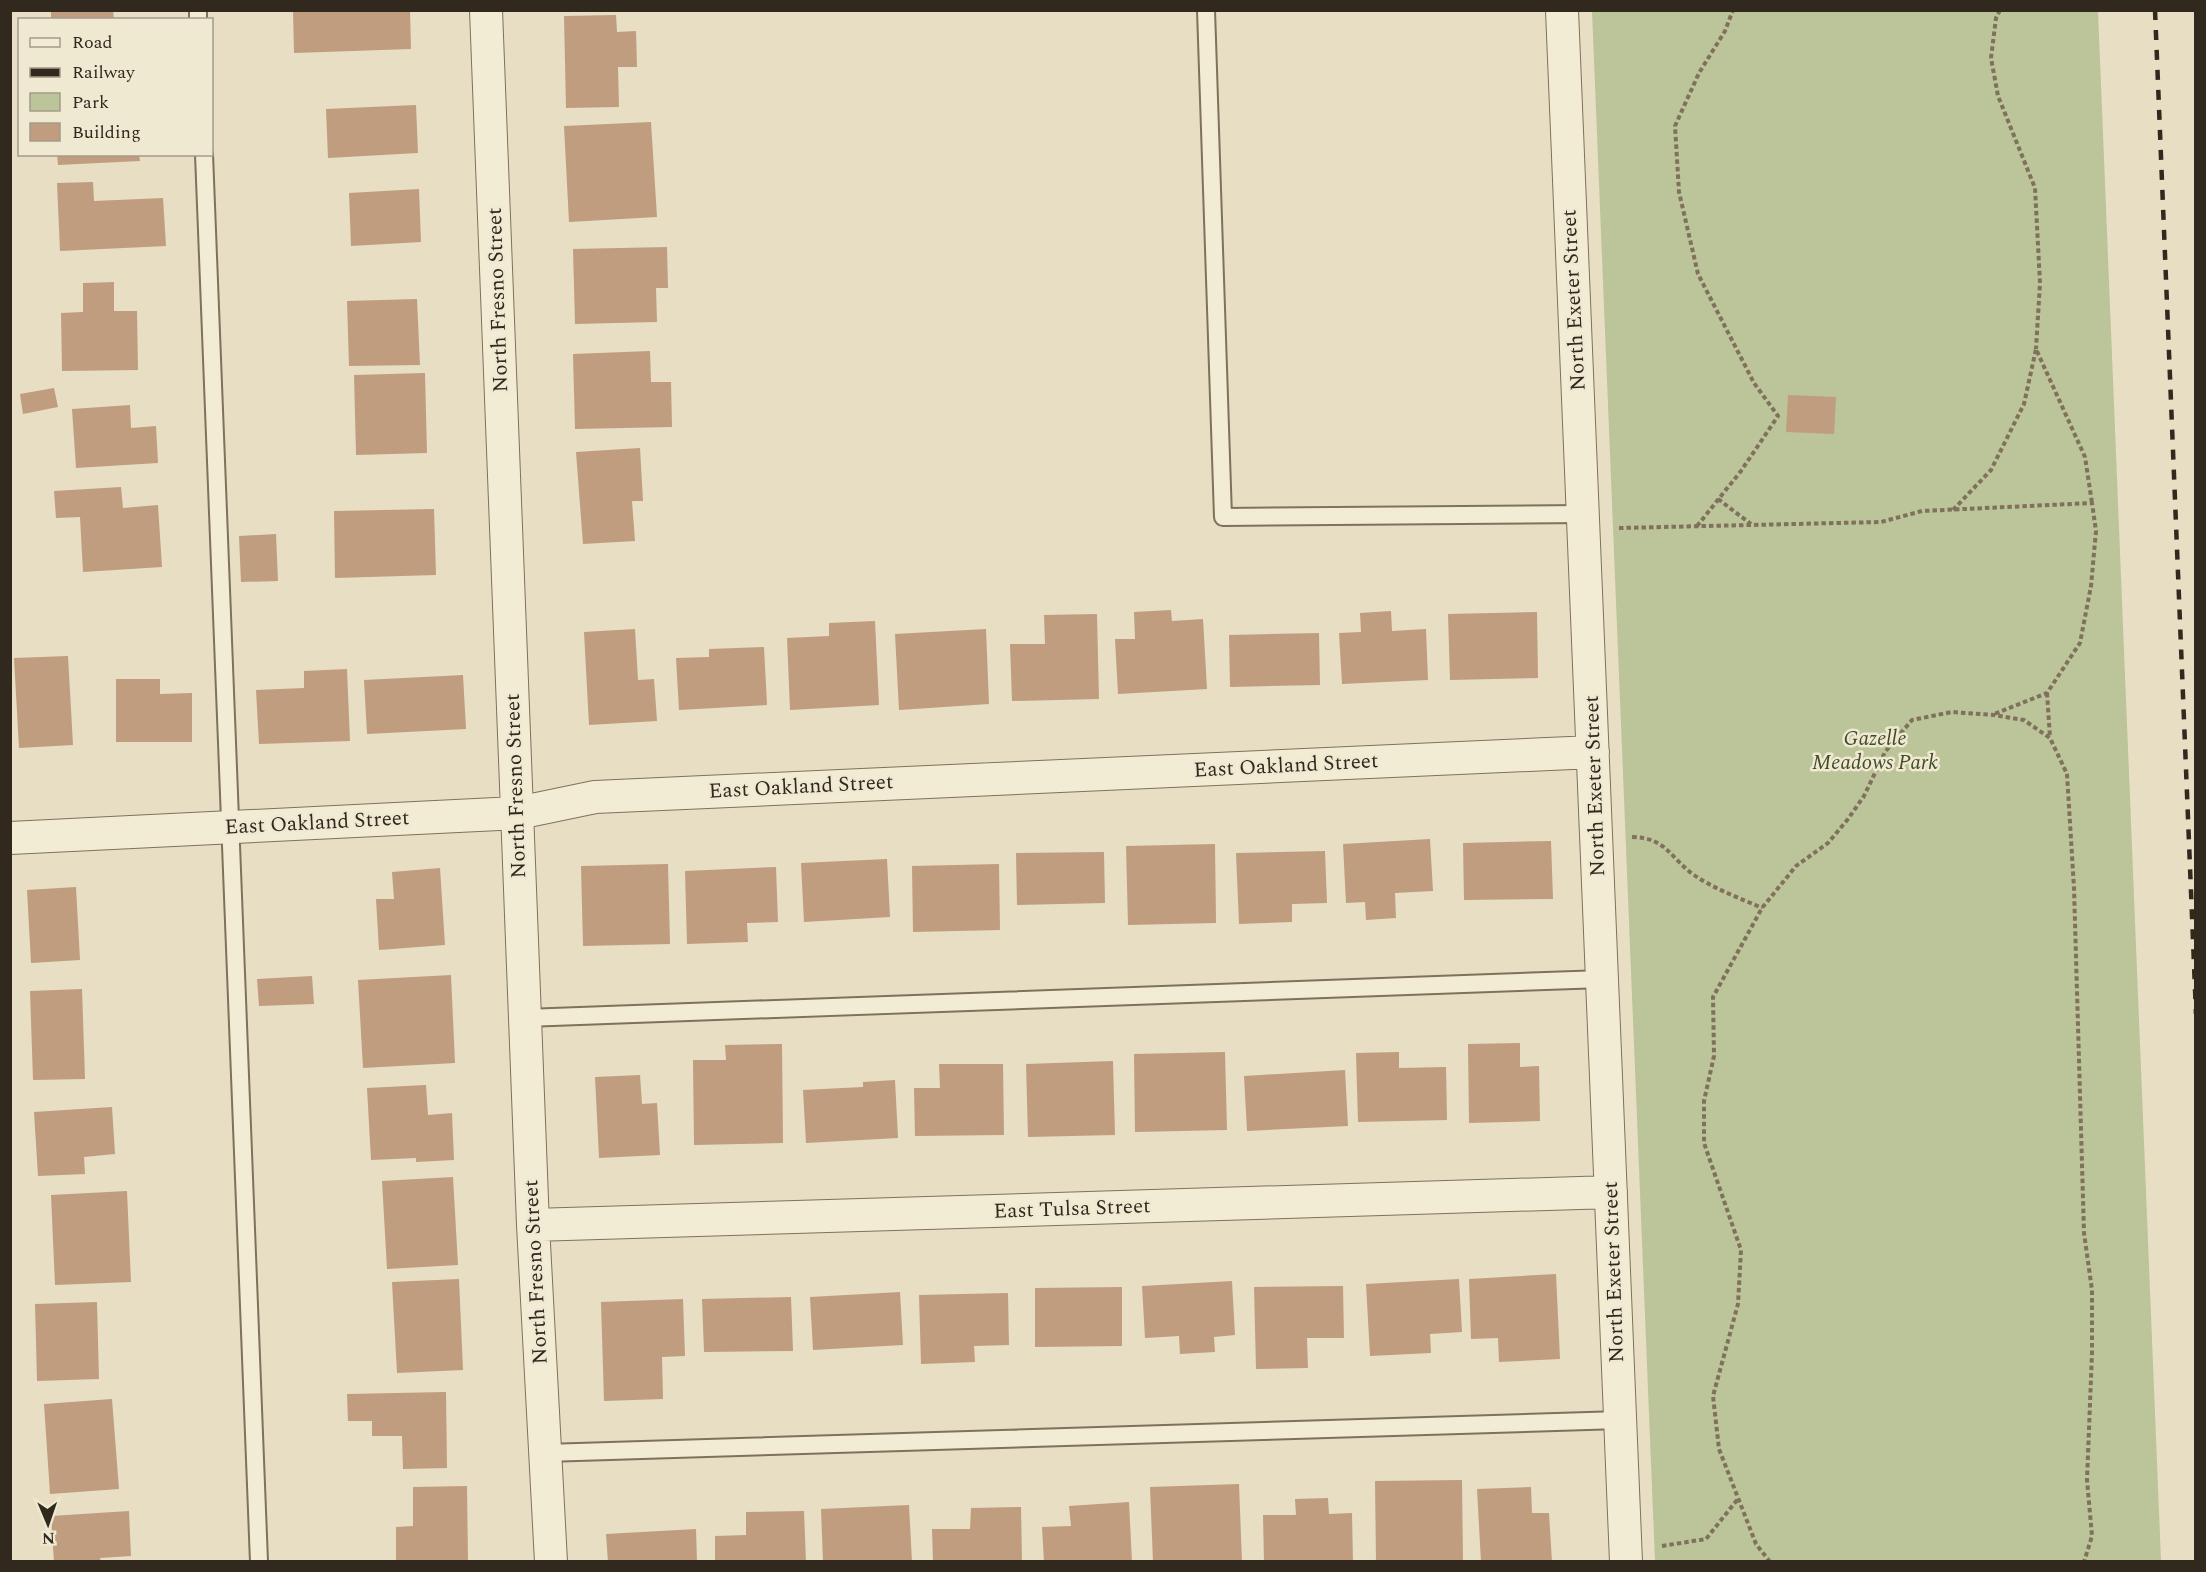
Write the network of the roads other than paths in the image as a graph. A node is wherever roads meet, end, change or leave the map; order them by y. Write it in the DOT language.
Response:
graph roads {
  1 [pos="486,10"];
  2 [pos="1206,10"];
  3 [pos="1562,10"];
  4 [pos="204,156"];
  5 [pos="1584,514"];
  6 [pos="1593,752"];
  7 [pos="518,813"];
  8 [pos="230,827"];
  9 [pos="10,838"];
  10 [pos="1603,980"];
  11 [pos="525,1018"];
  12 [pos="1611,1192"];
  13 [pos="533,1225"];
  14 [pos="1620,1420"];
  15 [pos="545,1453"];
  16 [pos="259,1562"];
  17 [pos="551,1562"];
  18 [pos="1626,1562"];
  1 -- 7 [label="street, North Fresno Street"];
  2 -- 5 [label="lane"];
  3 -- 5 [label="street, North Exeter Street"];
  4 -- 8 [label="lane"];
  5 -- 6 [label="street, North Exeter Street"];
  6 -- 7 [label="street, East Oakland Street"];
  6 -- 10 [label="street, North Exeter Street"];
  7 -- 8 [label="street, East Oakland Street"];
  7 -- 11 [label="street, North Fresno Street"];
  8 -- 9 [label="street, East Oakland Street"];
  8 -- 16 [label="lane"];
  10 -- 11 [label="lane"];
  10 -- 12 [label="street, North Exeter Street"];
  11 -- 13 [label="street, North Fresno Street"];
  12 -- 13 [label="street, East Tulsa Street"];
  12 -- 14 [label="street, North Exeter Street"];
  13 -- 15 [label="street, North Fresno Street"];
  14 -- 15 [label="lane"];
  14 -- 18 [label="street, North Exeter Street"];
  15 -- 17 [label="street, North Fresno Street"];
}
